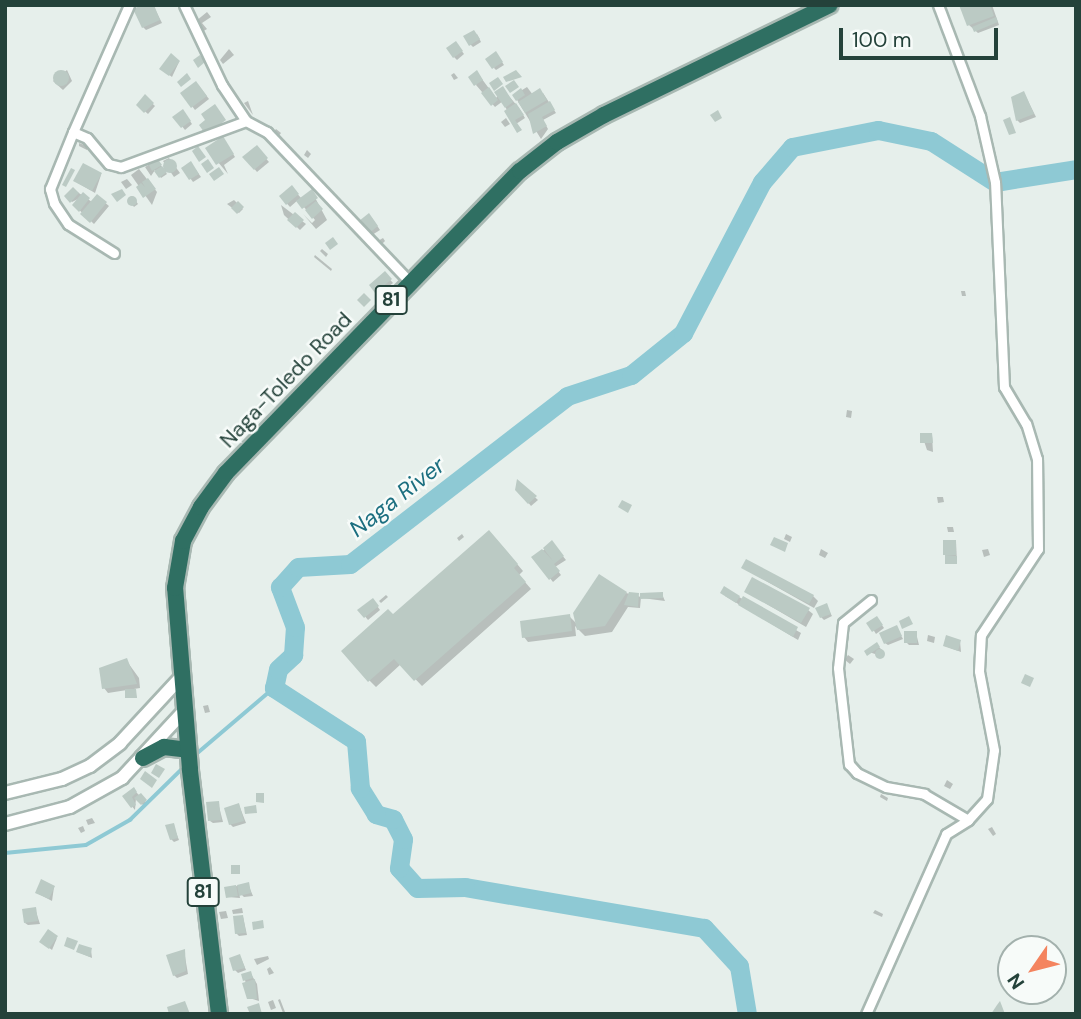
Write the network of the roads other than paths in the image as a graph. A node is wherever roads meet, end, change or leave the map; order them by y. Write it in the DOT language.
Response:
graph roads {
  1 [pos="129,5"];
  2 [pos="184,5"];
  3 [pos="830,5"];
  4 [pos="938,5"];
  5 [pos="246,121"];
  6 [pos="73,132"];
  7 [pos="114,253"];
  8 [pos="409,281"];
  9 [pos="871,600"];
  10 [pos="182,676"];
  11 [pos="185,710"];
  12 [pos="143,758"];
  13 [pos="189,758"];
  14 [pos="5,793"];
  15 [pos="968,820"];
  16 [pos="5,824"];
  17 [pos="219,1014"];
  18 [pos="866,1014"];
  1 -- 6 [label="street"];
  2 -- 5 [label="street"];
  3 -- 8 [label="highway, Naga-Toledo Road / 81"];
  4 -- 15 [label="street"];
  5 -- 6 [label="street"];
  5 -- 8 [label="street"];
  6 -- 7 [label="street"];
  8 -- 10 [label="highway, Naga-Toledo Road / 81"];
  9 -- 15 [label="street"];
  10 -- 11 [label="highway, Naga-Toledo Road / 81"];
  10 -- 14 [label="main road"];
  11 -- 12 [label="main road"];
  11 -- 13 [label="highway, Naga-Toledo Road / 81"];
  12 -- 13 [label="highway"];
  12 -- 16 [label="main road"];
  13 -- 17 [label="highway, Naga-Toledo Road / 81"];
  15 -- 18 [label="street"];
}
